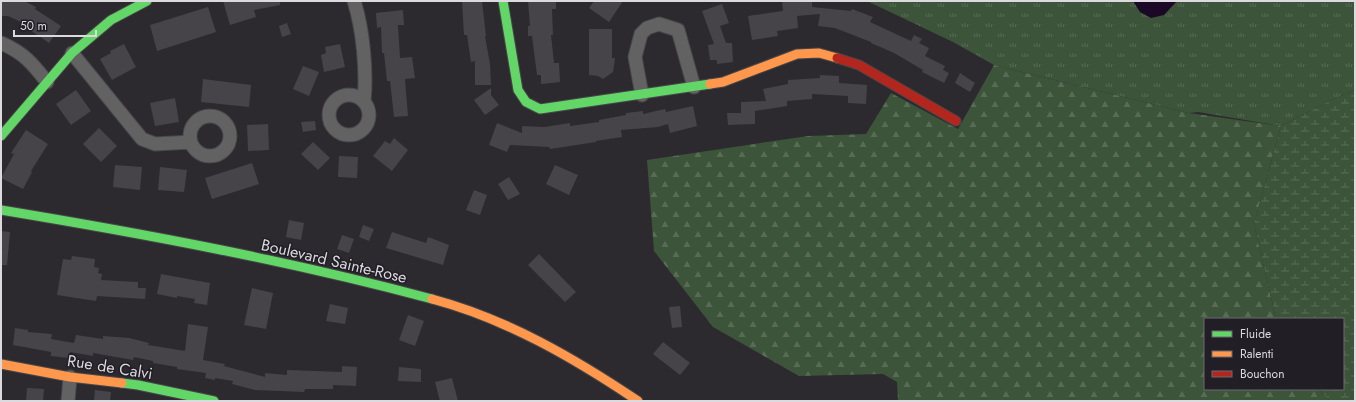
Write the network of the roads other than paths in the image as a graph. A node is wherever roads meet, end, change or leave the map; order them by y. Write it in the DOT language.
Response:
graph roads {
  1 [pos="147,1"];
  2 [pos="354,1"];
  3 [pos="503,1"];
  4 [pos="1,43"];
  5 [pos="72,53"];
  6 [pos="47,82"];
  7 [pos="694,87"];
  8 [pos="642,95"];
  9 [pos="364,101"];
  10 [pos="956,121"];
  11 [pos="1,136"];
  12 [pos="191,142"];
  13 [pos="1,210"];
  14 [pos="1,364"];
  15 [pos="70,377"];
  16 [pos="200,400"];
  17 [pos="68,401"];
  18 [pos="214,401"];
  19 [pos="638,401"];
  1 -- 5 [label="street"];
  2 -- 9 [label="street"];
  3 -- 8 [label="street"];
  4 -- 6 [label="street"];
  5 -- 6 [label="street"];
  5 -- 12 [label="street"];
  6 -- 11 [label="street"];
  7 -- 8 [label="street"];
  7 -- 8 [label="street"];
  7 -- 10 [label="street"];
  13 -- 19 [label="street, Boulevard Sainte-Rose"];
  14 -- 15 [label="street, Rue de Calvi"];
  15 -- 16 [label="street, Rue de Calvi"];
  15 -- 17 [label="street"];
  16 -- 18 [label="street, Rue de Calvi"];
}
